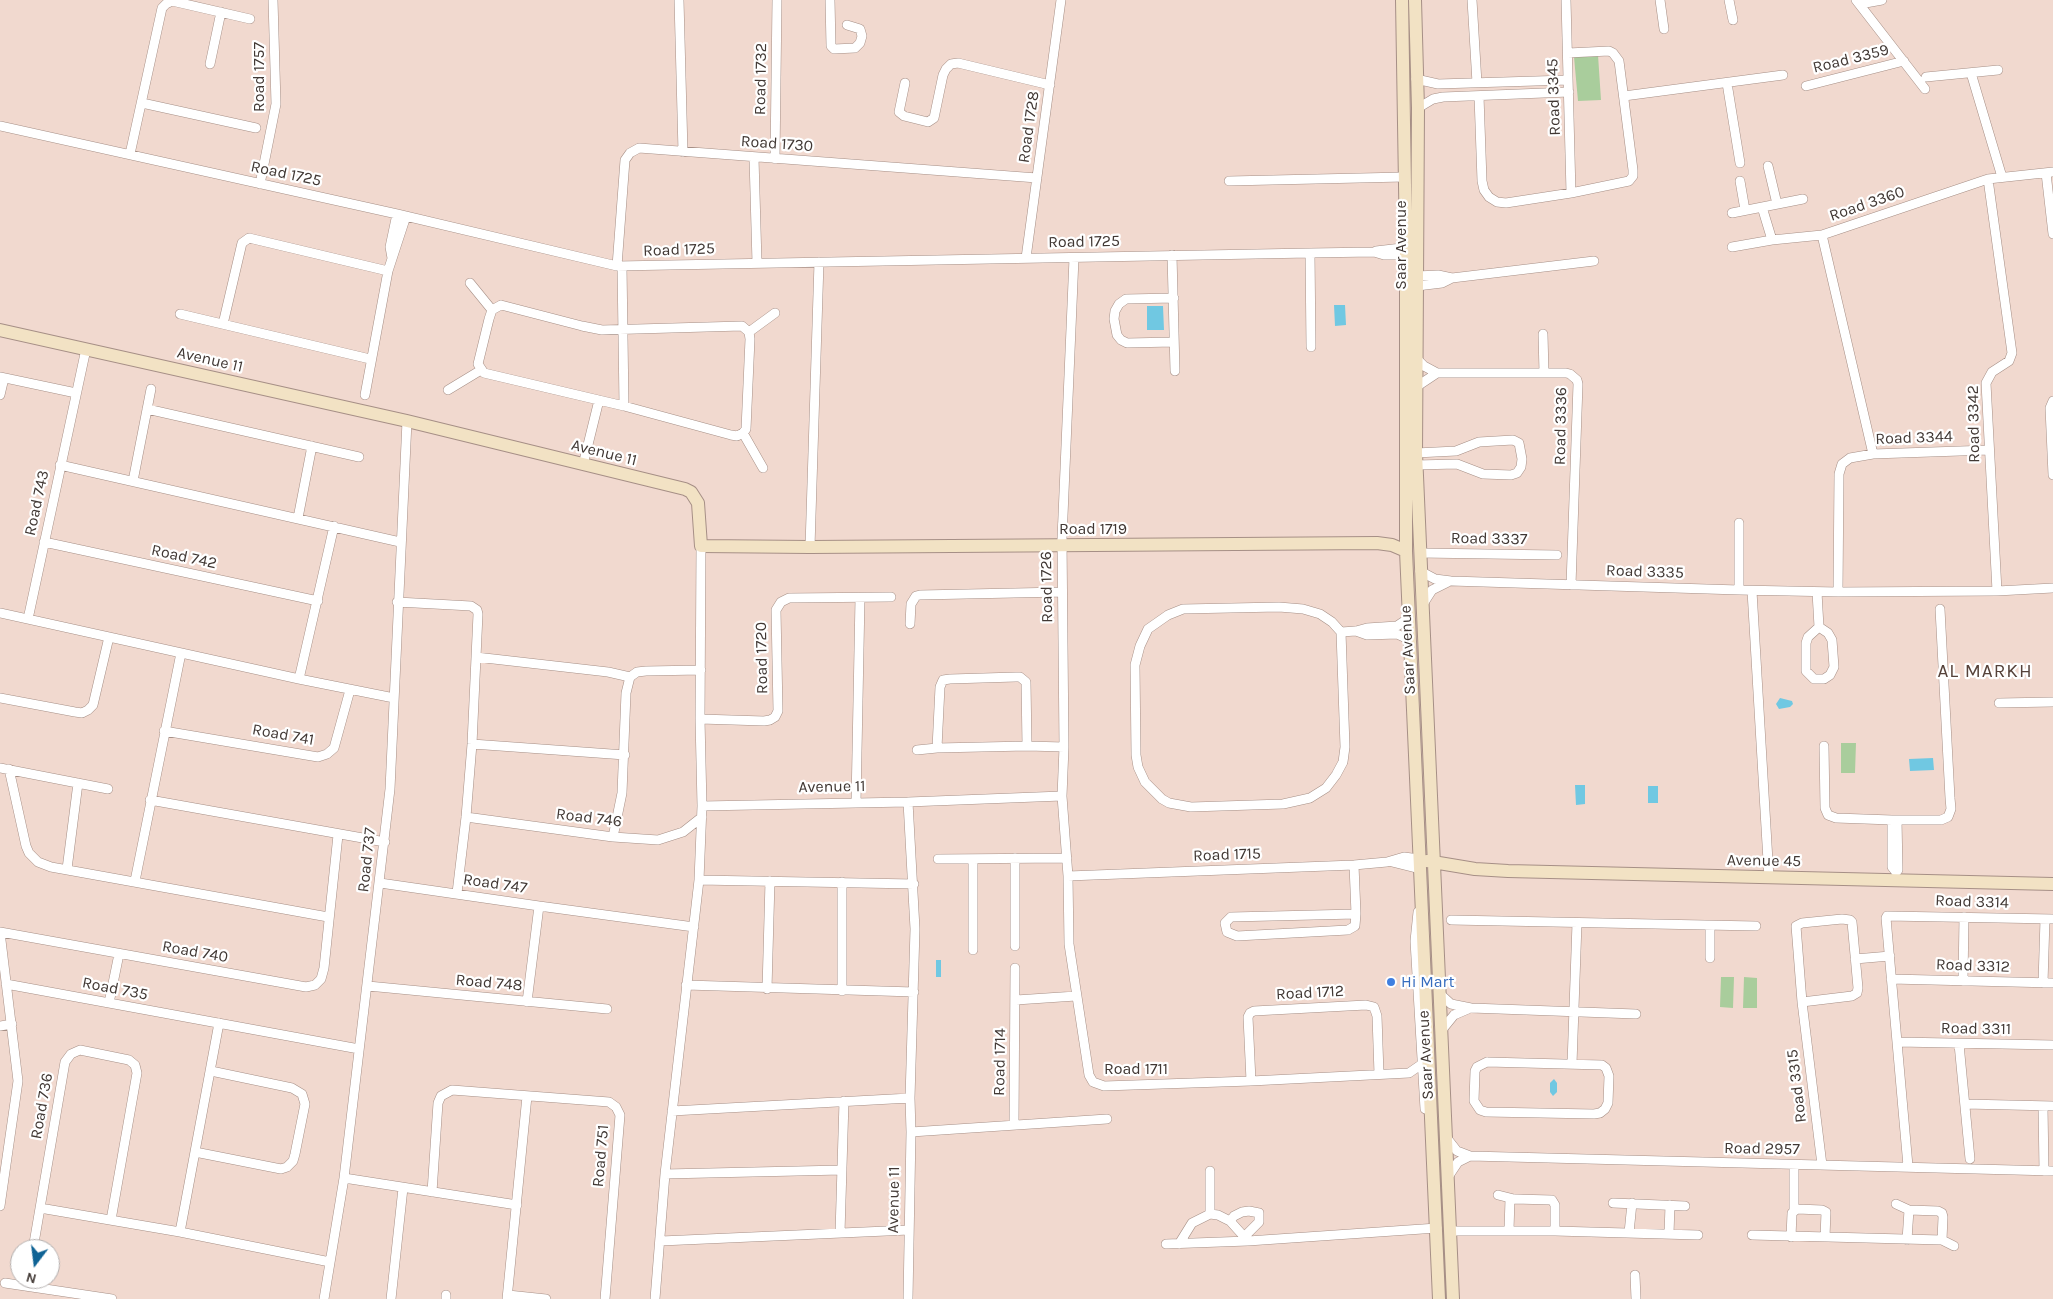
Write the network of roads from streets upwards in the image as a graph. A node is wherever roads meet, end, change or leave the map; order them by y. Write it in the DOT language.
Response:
graph roads {
  1 [pos="273,0"];
  2 [pos="679,0"];
  3 [pos="777,0"];
  4 [pos="830,0"];
  5 [pos="1061,0"];
  6 [pos="1402,0"];
  7 [pos="1416,0"];
  8 [pos="1472,0"];
  9 [pos="1566,0"];
  10 [pos="1660,0"];
  11 [pos="1729,0"];
  12 [pos="1882,0"];
  13 [pos="1858,2"];
  14 [pos="221,12"];
  15 [pos="250,19"];
  16 [pos="1733,20"];
  17 [pos="847,25"];
  18 [pos="1664,29"];
  19 [pos="1568,54"];
  20 [pos="1904,61"];
  21 [pos="210,64"];
  22 [pos="1998,70"];
  23 [pos="1972,72"];
  24 [pos="1783,75"];
  25 [pos="1926,76"];
  26 [pos="1416,79"];
  27 [pos="1568,80"];
  28 [pos="905,83"];
  29 [pos="1477,83"];
  30 [pos="1728,83"];
  31 [pos="1050,85"];
  32 [pos="1806,86"];
  33 [pos="1925,89"];
  34 [pos="1569,92"];
  35 [pos="1478,96"];
  36 [pos="1624,96"];
  37 [pos="142,103"];
  38 [pos="1418,108"];
  39 [pos="0,126"];
  40 [pos="256,128"];
  41 [pos="684,152"];
  42 [pos="130,154"];
  43 [pos="754,158"];
  44 [pos="775,159"];
  45 [pos="1740,163"];
  46 [pos="1768,166"];
  47 [pos="2049,172"];
  48 [pos="1404,177"];
  49 [pos="2002,177"];
  50 [pos="1037,178"];
  51 [pos="1988,179"];
  52 [pos="1230,181"];
  53 [pos="1740,181"];
  54 [pos="260,184"];
  55 [pos="1571,193"];
  56 [pos="1802,199"];
  57 [pos="1777,204"];
  58 [pos="1762,207"];
  59 [pos="1745,210"];
  60 [pos="1732,214"];
  61 [pos="402,215"];
  62 [pos="2053,234"];
  63 [pos="1822,235"];
  64 [pos="1772,240"];
  65 [pos="1732,247"];
  66 [pos="1412,251"];
  67 [pos="1310,253"];
  68 [pos="1172,255"];
  69 [pos="1026,258"];
  70 [pos="1074,258"];
  71 [pos="1594,261"];
  72 [pos="819,262"];
  73 [pos="757,263"];
  74 [pos="620,266"];
  75 [pos="388,270"];
  76 [pos="1417,281"];
  77 [pos="470,283"];
  78 [pos="1174,298"];
  79 [pos="492,310"];
  80 [pos="775,313"];
  81 [pos="180,314"];
  82 [pos="223,324"];
  83 [pos="623,328"];
  84 [pos="0,330"];
  85 [pos="749,332"];
  86 [pos="1543,334"];
  87 [pos="1174,342"];
  88 [pos="1311,347"];
  89 [pos="86,349"];
  90 [pos="1416,358"];
  91 [pos="370,359"];
  92 [pos="481,370"];
  93 [pos="1175,371"];
  94 [pos="1437,373"];
  95 [pos="1544,373"];
  96 [pos="2,377"];
  97 [pos="1416,387"];
  98 [pos="151,389"];
  99 [pos="448,390"];
  100 [pos="76,393"];
  101 [pos="0,395"];
  102 [pos="364,395"];
  103 [pos="599,400"];
  104 [pos="2053,402"];
  105 [pos="624,406"];
  106 [pos="147,409"];
  107 [pos="407,421"];
  108 [pos="743,434"];
  109 [pos="312,446"];
  110 [pos="1989,450"];
  111 [pos="1873,454"];
  112 [pos="358,457"];
  113 [pos="1416,459"];
  114 [pos="583,464"];
  115 [pos="60,465"];
  116 [pos="763,468"];
  117 [pos="2053,475"];
  118 [pos="133,481"];
  119 [pos="298,518"];
  120 [pos="1739,523"];
  121 [pos="334,526"];
  122 [pos="1406,528"];
  123 [pos="44,542"];
  124 [pos="400,542"];
  125 [pos="1377,543"];
  126 [pos="1062,545"];
  127 [pos="701,546"];
  128 [pos="810,547"];
  129 [pos="1406,551"];
  130 [pos="1420,553"];
  131 [pos="1557,555"];
  132 [pos="1420,571"];
  133 [pos="1451,581"];
  134 [pos="1571,585"];
  135 [pos="2053,588"];
  136 [pos="1739,590"];
  137 [pos="1752,591"];
  138 [pos="1997,591"];
  139 [pos="1062,592"];
  140 [pos="1817,592"];
  141 [pos="1838,592"];
  142 [pos="891,597"];
  143 [pos="860,598"];
  144 [pos="318,601"];
  145 [pos="397,602"];
  146 [pos="1422,606"];
  147 [pos="1940,609"];
  148 [pos="0,613"];
  149 [pos="28,618"];
  150 [pos="1409,618"];
  151 [pos="910,624"];
  152 [pos="1819,627"];
  153 [pos="1341,632"];
  154 [pos="1356,632"];
  155 [pos="108,638"];
  156 [pos="1410,640"];
  157 [pos="180,653"];
  158 [pos="476,657"];
  159 [pos="701,670"];
  160 [pos="630,677"];
  161 [pos="299,679"];
  162 [pos="350,690"];
  163 [pos="0,698"];
  164 [pos="394,698"];
  165 [pos="2053,702"];
  166 [pos="1999,703"];
  167 [pos="700,719"];
  168 [pos="164,731"];
  169 [pos="472,744"];
  170 [pos="1027,746"];
  171 [pos="1824,746"];
  172 [pos="1064,747"];
  173 [pos="937,748"];
  174 [pos="917,750"];
  175 [pos="625,755"];
  176 [pos="4,768"];
  177 [pos="78,783"];
  178 [pos="108,789"];
  179 [pos="1062,796"];
  180 [pos="150,800"];
  181 [pos="908,802"];
  182 [pos="856,803"];
  183 [pos="702,806"];
  184 [pos="466,817"];
  185 [pos="702,817"];
  186 [pos="1895,820"];
  187 [pos="338,835"];
  188 [pos="613,837"];
  189 [pos="384,842"];
  190 [pos="1015,858"];
  191 [pos="1067,858"];
  192 [pos="938,859"];
  193 [pos="974,859"];
  194 [pos="1419,864"];
  195 [pos="1354,865"];
  196 [pos="1434,867"];
  197 [pos="67,869"];
  198 [pos="1068,876"];
  199 [pos="1896,876"];
  200 [pos="1769,878"];
  201 [pos="699,880"];
  202 [pos="135,881"];
  203 [pos="770,881"];
  204 [pos="380,882"];
  205 [pos="842,882"];
  206 [pos="914,884"];
  207 [pos="2053,884"];
  208 [pos="457,893"];
  209 [pos="1421,900"];
  210 [pos="539,906"];
  211 [pos="1356,914"];
  212 [pos="328,917"];
  213 [pos="1964,917"];
  214 [pos="2049,919"];
  215 [pos="1451,920"];
  216 [pos="1577,923"];
  217 [pos="1710,926"];
  218 [pos="1756,926"];
  219 [pos="694,927"];
  220 [pos="0,932"];
  221 [pos="1015,946"];
  222 [pos="973,950"];
  223 [pos="119,954"];
  224 [pos="1890,956"];
  225 [pos="1710,958"];
  226 [pos="1855,959"];
  227 [pos="1015,968"];
  228 [pos="1892,979"];
  229 [pos="1963,981"];
  230 [pos="2043,983"];
  231 [pos="6,984"];
  232 [pos="2053,984"];
  233 [pos="686,985"];
  234 [pos="368,986"];
  235 [pos="767,989"];
  236 [pos="842,991"];
  237 [pos="914,992"];
  238 [pos="1439,992"];
  239 [pos="1076,996"];
  240 [pos="1016,1000"];
  241 [pos="527,1002"];
  242 [pos="1802,1002"];
  243 [pos="109,1004"];
  244 [pos="1471,1008"];
  245 [pos="607,1009"];
  246 [pos="1574,1012"];
  247 [pos="1636,1014"];
  248 [pos="219,1023"];
  249 [pos="12,1024"];
  250 [pos="0,1026"];
  251 [pos="1441,1031"];
  252 [pos="1898,1042"];
  253 [pos="1959,1044"];
  254 [pos="2053,1045"];
  255 [pos="359,1049"];
  256 [pos="1422,1064"];
  257 [pos="1572,1064"];
  258 [pos="211,1071"];
  259 [pos="1409,1073"];
  260 [pos="1379,1074"];
  261 [pos="1251,1081"];
  262 [pos="1423,1083"];
  263 [pos="527,1096"];
  264 [pos="910,1098"];
  265 [pos="844,1101"];
  266 [pos="1965,1104"];
  267 [pos="2043,1106"];
  268 [pos="2053,1106"];
  269 [pos="672,1110"];
  270 [pos="1107,1119"];
  271 [pos="1431,1119"];
  272 [pos="1014,1124"];
  273 [pos="911,1132"];
  274 [pos="1445,1136"];
  275 [pos="195,1152"];
  276 [pos="1470,1156"];
  277 [pos="1970,1159"];
  278 [pos="1794,1165"];
  279 [pos="1822,1165"];
  280 [pos="1908,1166"];
  281 [pos="842,1170"];
  282 [pos="1210,1171"];
  283 [pos="2049,1171"];
  284 [pos="665,1174"];
  285 [pos="344,1178"];
  286 [pos="1448,1178"];
  287 [pos="404,1188"];
  288 [pos="432,1192"];
  289 [pos="1498,1195"];
  290 [pos="1510,1199"];
  291 [pos="1613,1203"];
  292 [pos="1632,1204"];
  293 [pos="1896,1204"];
  294 [pos="517,1205"];
  295 [pos="1670,1205"];
  296 [pos="0,1206"];
  297 [pos="1685,1206"];
  298 [pos="40,1208"];
  299 [pos="1794,1210"];
  300 [pos="1909,1210"];
  301 [pos="1210,1214"];
  302 [pos="112,1220"];
  303 [pos="1230,1221"];
  304 [pos="1436,1228"];
  305 [pos="909,1230"];
  306 [pos="1509,1230"];
  307 [pos="1451,1231"];
  308 [pos="1555,1231"];
  309 [pos="180,1232"];
  310 [pos="840,1233"];
  311 [pos="1630,1233"];
  312 [pos="1669,1234"];
  313 [pos="1698,1235"];
  314 [pos="1752,1236"];
  315 [pos="1790,1237"];
  316 [pos="1825,1238"];
  317 [pos="35,1239"];
  318 [pos="1247,1239"];
  319 [pos="1907,1240"];
  320 [pos="1942,1240"];
  321 [pos="661,1241"];
  322 [pos="1166,1244"];
  323 [pos="1179,1244"];
  324 [pos="1954,1246"];
  325 [pos="330,1262"];
  326 [pos="1635,1275"];
  327 [pos="5,1283"];
  328 [pos="10,1284"];
  329 [pos="43,1289"];
  330 [pos="507,1297"];
  331 [pos="112,1299"];
  332 [pos="324,1299"];
  333 [pos="391,1299"];
  334 [pos="546,1299"];
  335 [pos="605,1299"];
  336 [pos="655,1299"];
  337 [pos="908,1299"];
  338 [pos="1439,1299"];
  339 [pos="1453,1299"];
  340 [pos="1636,1299"];
  1 -- 54 [label="street, Road 1757"];
  2 -- 41 [label="street"];
  3 -- 44 [label="street, Road 1732"];
  4 -- 17 [label="street"];
  5 -- 31 [label="street, Road 1728"];
  6 -- 48 [label="street, Saar Avenue"];
  7 -- 26 [label="street, Saar Avenue"];
  8 -- 29 [label="street"];
  9 -- 19 [label="street, Road 3345"];
  10 -- 18 [label="street"];
  11 -- 16 [label="street"];
  12 -- 13 [label="street"];
  13 -- 20 [label="street, Road 3359"];
  14 -- 15 [label="street"];
  14 -- 21 [label="street"];
  14 -- 37 [label="street"];
  19 -- 27 [label="street, Road 3345"];
  19 -- 36 [label="street"];
  20 -- 32 [label="street, Road 3359"];
  20 -- 33 [label="street, Road 3359"];
  22 -- 23 [label="street"];
  23 -- 25 [label="street"];
  23 -- 49 [label="street"];
  24 -- 30 [label="street"];
  26 -- 29 [label="street"];
  26 -- 38 [label="street, Saar Avenue"];
  27 -- 29 [label="street"];
  27 -- 34 [label="street, Road 3345"];
  28 -- 31 [label="street"];
  29 -- 35 [label="street"];
  30 -- 36 [label="street"];
  30 -- 45 [label="street"];
  31 -- 50 [label="street, Road 1728"];
  34 -- 35 [label="street"];
  34 -- 55 [label="street, Road 3345"];
  35 -- 38 [label="street"];
  35 -- 55 [label="street"];
  36 -- 55 [label="street"];
  37 -- 40 [label="street"];
  37 -- 42 [label="street"];
  38 -- 66 [label="street, Saar Avenue"];
  39 -- 42 [label="street, Road 1725"];
  41 -- 43 [label="street, Road 1730"];
  41 -- 74 [label="street, Road 1730"];
  42 -- 54 [label="street, Road 1725"];
  43 -- 44 [label="street, Road 1730"];
  43 -- 73 [label="street"];
  44 -- 50 [label="street, Road 1730"];
  46 -- 57 [label="street"];
  47 -- 49 [label="street, Road 3360"];
  47 -- 62 [label="street"];
  48 -- 52 [label="street"];
  48 -- 66 [label="street, Saar Avenue"];
  49 -- 51 [label="street, Road 3360"];
  50 -- 69 [label="street, Road 1728"];
  51 -- 63 [label="street, Road 3360"];
  51 -- 110 [label="street, Road 3342"];
  53 -- 59 [label="street"];
  54 -- 61 [label="street, Road 1725"];
  56 -- 57 [label="street"];
  57 -- 58 [label="street"];
  58 -- 59 [label="street"];
  58 -- 64 [label="street"];
  59 -- 60 [label="street"];
  61 -- 74 [label="street, Road 1725"];
  61 -- 75 [label="street"];
  63 -- 64 [label="street"];
  63 -- 111 [label="street, Road 3360"];
  64 -- 65 [label="street"];
  66 -- 67 [label="street, Road 1725"];
  66 -- 76 [label="street, Saar Avenue"];
  66 -- 122 [label="street, Saar Avenue"];
  67 -- 68 [label="street, Road 1725"];
  67 -- 88 [label="street"];
  68 -- 70 [label="street, Road 1725"];
  68 -- 78 [label="street"];
  69 -- 70 [label="street, Road 1725"];
  69 -- 72 [label="street, Road 1725"];
  70 -- 126 [label="street, Road 1726"];
  71 -- 76 [label="street"];
  72 -- 73 [label="street, Road 1725"];
  72 -- 128 [label="street"];
  73 -- 74 [label="street, Road 1725"];
  74 -- 83 [label="street, Road 1730"];
  75 -- 82 [label="street"];
  75 -- 91 [label="street"];
  76 -- 90 [label="street, Saar Avenue"];
  77 -- 79 [label="street"];
  78 -- 87 [label="street"];
  78 -- 87 [label="street"];
  79 -- 83 [label="street"];
  79 -- 92 [label="street"];
  80 -- 85 [label="street"];
  81 -- 82 [label="street"];
  82 -- 91 [label="street"];
  83 -- 85 [label="street"];
  83 -- 105 [label="street, Road 1730"];
  84 -- 89 [label="street, Avenue 11"];
  85 -- 108 [label="street"];
  86 -- 95 [label="street"];
  87 -- 93 [label="street"];
  89 -- 100 [label="street, Road 743"];
  89 -- 107 [label="street, Avenue 11"];
  90 -- 94 [label="street"];
  90 -- 97 [label="street, Saar Avenue"];
  91 -- 102 [label="street"];
  92 -- 99 [label="street"];
  92 -- 103 [label="street"];
  94 -- 95 [label="street, Road 3336"];
  94 -- 97 [label="street"];
  95 -- 134 [label="street, Road 3336"];
  96 -- 100 [label="street"];
  96 -- 101 [label="street"];
  97 -- 113 [label="street, Saar Avenue"];
  98 -- 106 [label="street"];
  100 -- 115 [label="street, Road 743"];
  103 -- 105 [label="street"];
  103 -- 114 [label="street"];
  104 -- 117 [label="street"];
  105 -- 108 [label="street"];
  106 -- 109 [label="street"];
  106 -- 118 [label="street"];
  107 -- 114 [label="street, Avenue 11"];
  107 -- 124 [label="street, Road 737"];
  108 -- 116 [label="street"];
  109 -- 112 [label="street"];
  109 -- 119 [label="street"];
  110 -- 111 [label="street, Road 3344"];
  110 -- 138 [label="street, Road 3342"];
  111 -- 141 [label="street, Road 3344"];
  113 -- 113 [label="street"];
  113 -- 130 [label="street, Saar Avenue"];
  114 -- 127 [label="street, Avenue 11"];
  115 -- 118 [label="street"];
  115 -- 123 [label="street, Road 743"];
  118 -- 119 [label="street"];
  119 -- 121 [label="street"];
  120 -- 136 [label="street"];
  121 -- 124 [label="street"];
  121 -- 144 [label="street"];
  122 -- 125 [label="street, Road 1719"];
  122 -- 129 [label="street, Saar Avenue"];
  123 -- 144 [label="street, Road 742"];
  123 -- 149 [label="street, Road 743"];
  124 -- 145 [label="street, Road 737"];
  125 -- 126 [label="street, Road 1719"];
  125 -- 129 [label="street, Road 1719"];
  126 -- 128 [label="street, Road 1719"];
  126 -- 139 [label="street, Road 1726"];
  127 -- 128 [label="street, Road 1719"];
  127 -- 159 [label="street, Avenue 11"];
  129 -- 150 [label="street, Saar Avenue"];
  130 -- 131 [label="street, Road 3337"];
  130 -- 132 [label="street, Saar Avenue"];
  132 -- 133 [label="street, Road 3335"];
  132 -- 146 [label="street, Saar Avenue"];
  133 -- 134 [label="street, Road 3335"];
  133 -- 146 [label="street"];
  134 -- 136 [label="street, Road 3335"];
  135 -- 138 [label="street, Road 3335"];
  136 -- 137 [label="street, Road 3335"];
  137 -- 140 [label="street, Road 3335"];
  137 -- 200 [label="street"];
  138 -- 141 [label="street, Road 3335"];
  139 -- 151 [label="street"];
  139 -- 172 [label="street, Road 1726"];
  140 -- 141 [label="street, Road 3335"];
  140 -- 152 [label="street"];
  142 -- 143 [label="street, Road 1720"];
  143 -- 167 [label="street, Road 1720"];
  143 -- 182 [label="street"];
  144 -- 161 [label="street"];
  145 -- 158 [label="street"];
  145 -- 164 [label="street, Road 737"];
  146 -- 196 [label="street, Saar Avenue"];
  147 -- 186 [label="street"];
  148 -- 149 [label="street"];
  149 -- 155 [label="street"];
  150 -- 154 [label="street"];
  150 -- 156 [label="street, Saar Avenue"];
  152 -- 152 [label="street"];
  153 -- 153 [label="street"];
  153 -- 154 [label="street"];
  154 -- 156 [label="street"];
  155 -- 157 [label="street"];
  155 -- 163 [label="street"];
  156 -- 194 [label="street, Saar Avenue"];
  157 -- 161 [label="street"];
  157 -- 168 [label="street"];
  158 -- 160 [label="street"];
  158 -- 169 [label="street"];
  159 -- 160 [label="street"];
  159 -- 167 [label="street, Avenue 11"];
  160 -- 175 [label="street"];
  161 -- 162 [label="street"];
  162 -- 164 [label="street"];
  162 -- 168 [label="street, Road 741"];
  164 -- 189 [label="street, Road 737"];
  165 -- 166 [label="street"];
  167 -- 183 [label="street, Avenue 11"];
  168 -- 180 [label="street"];
  169 -- 175 [label="street"];
  169 -- 184 [label="street"];
  170 -- 172 [label="street"];
  170 -- 173 [label="street"];
  170 -- 173 [label="street"];
  171 -- 186 [label="street"];
  172 -- 179 [label="street, Road 1726"];
  173 -- 174 [label="street"];
  175 -- 188 [label="street"];
  176 -- 177 [label="street"];
  176 -- 197 [label="street"];
  177 -- 178 [label="street"];
  177 -- 197 [label="street"];
  179 -- 181 [label="street, Avenue 11"];
  179 -- 191 [label="street, Road 1711"];
  180 -- 187 [label="street"];
  180 -- 202 [label="street"];
  181 -- 182 [label="street, Avenue 11"];
  181 -- 206 [label="street, Avenue 11"];
  182 -- 183 [label="street, Avenue 11"];
  183 -- 185 [label="street"];
  184 -- 188 [label="street, Road 746"];
  184 -- 208 [label="street"];
  185 -- 188 [label="street, Road 746"];
  185 -- 201 [label="street"];
  186 -- 199 [label="street"];
  187 -- 189 [label="street"];
  187 -- 212 [label="street, Road 740"];
  189 -- 204 [label="street, Road 737"];
  190 -- 191 [label="street"];
  190 -- 193 [label="street"];
  190 -- 221 [label="street"];
  191 -- 198 [label="street, Road 1711"];
  192 -- 193 [label="street"];
  193 -- 222 [label="street"];
  194 -- 195 [label="street, Road 1715"];
  194 -- 196 [label="street, Avenue 45"];
  194 -- 209 [label="street, Saar Avenue"];
  195 -- 198 [label="street, Road 1715"];
  195 -- 211 [label="street"];
  196 -- 200 [label="street, Avenue 45"];
  196 -- 238 [label="street, Saar Avenue"];
  197 -- 202 [label="street"];
  198 -- 239 [label="street, Road 1711"];
  199 -- 200 [label="street, Avenue 45"];
  199 -- 207 [label="street, Avenue 45"];
  201 -- 203 [label="street"];
  201 -- 219 [label="street"];
  202 -- 212 [label="street"];
  203 -- 205 [label="street"];
  203 -- 235 [label="street"];
  204 -- 208 [label="street, Road 747"];
  204 -- 234 [label="street, Road 737"];
  205 -- 206 [label="street"];
  205 -- 236 [label="street"];
  206 -- 237 [label="street, Avenue 11"];
  208 -- 210 [label="street, Road 747"];
  209 -- 256 [label="street"];
  209 -- 271 [label="street, Saar Avenue"];
  210 -- 219 [label="street"];
  210 -- 241 [label="street, Road 747"];
  211 -- 211 [label="street"];
  212 -- 223 [label="street, Road 740"];
  213 -- 214 [label="street, Road 3314"];
  213 -- 224 [label="street, Road 3314"];
  213 -- 229 [label="street"];
  214 -- 230 [label="street"];
  215 -- 216 [label="street"];
  216 -- 217 [label="street"];
  216 -- 246 [label="street"];
  217 -- 218 [label="street"];
  217 -- 225 [label="street"];
  219 -- 233 [label="street"];
  220 -- 223 [label="street, Road 740"];
  220 -- 231 [label="street"];
  223 -- 243 [label="street"];
  224 -- 226 [label="street"];
  224 -- 228 [label="street"];
  226 -- 242 [label="street, Road 3315"];
  226 -- 242 [label="street, Road 3315"];
  227 -- 240 [label="street, Road 1714"];
  228 -- 229 [label="street, Road 3312"];
  228 -- 252 [label="street"];
  229 -- 230 [label="street, Road 3312"];
  230 -- 232 [label="street, Road 3312"];
  231 -- 243 [label="street, Road 735"];
  231 -- 249 [label="street"];
  233 -- 235 [label="street"];
  233 -- 269 [label="street"];
  234 -- 241 [label="street, Road 748"];
  234 -- 255 [label="street, Road 737"];
  235 -- 236 [label="street"];
  236 -- 237 [label="street"];
  237 -- 264 [label="street, Avenue 11"];
  238 -- 244 [label="street"];
  238 -- 251 [label="street, Saar Avenue"];
  239 -- 240 [label="street"];
  239 -- 261 [label="street, Road 1711"];
  240 -- 272 [label="street, Road 1714"];
  241 -- 245 [label="street, Road 748"];
  242 -- 279 [label="street, Road 3315"];
  243 -- 248 [label="street, Road 735"];
  244 -- 246 [label="street"];
  244 -- 251 [label="street"];
  246 -- 247 [label="street"];
  246 -- 257 [label="street"];
  248 -- 255 [label="street, Road 735"];
  248 -- 258 [label="street"];
  249 -- 250 [label="street"];
  249 -- 296 [label="street"];
  251 -- 274 [label="street, Saar Avenue"];
  252 -- 253 [label="street, Road 3311"];
  252 -- 280 [label="street"];
  253 -- 254 [label="street, Road 3311"];
  253 -- 266 [label="street"];
  255 -- 285 [label="street, Road 737"];
  256 -- 259 [label="street"];
  256 -- 262 [label="street"];
  257 -- 257 [label="street"];
  258 -- 275 [label="street"];
  258 -- 275 [label="street"];
  259 -- 260 [label="street, Road 1711"];
  259 -- 262 [label="street"];
  260 -- 261 [label="street, Road 1711"];
  260 -- 261 [label="street, Road 1712"];
  262 -- 271 [label="street"];
  263 -- 288 [label="street, Road 751"];
  263 -- 294 [label="street"];
  263 -- 335 [label="street, Road 751"];
  264 -- 265 [label="street"];
  264 -- 273 [label="street, Avenue 11"];
  265 -- 269 [label="street"];
  265 -- 281 [label="street"];
  266 -- 267 [label="street"];
  266 -- 277 [label="street"];
  267 -- 268 [label="street"];
  267 -- 283 [label="street"];
  269 -- 284 [label="street"];
  270 -- 272 [label="street"];
  271 -- 304 [label="street, Saar Avenue"];
  272 -- 273 [label="street"];
  273 -- 305 [label="street, Avenue 11"];
  274 -- 276 [label="street"];
  274 -- 286 [label="street, Saar Avenue"];
  275 -- 309 [label="street"];
  276 -- 278 [label="street, Road 2957"];
  276 -- 286 [label="street"];
  278 -- 279 [label="street, Road 2957"];
  278 -- 299 [label="street"];
  279 -- 280 [label="street, Road 2957"];
  280 -- 283 [label="street, Road 2957"];
  281 -- 284 [label="street"];
  281 -- 310 [label="street"];
  282 -- 301 [label="street"];
  284 -- 321 [label="street"];
  285 -- 287 [label="street"];
  285 -- 325 [label="street, Road 737"];
  286 -- 307 [label="street, Saar Avenue"];
  287 -- 288 [label="street"];
  287 -- 333 [label="street"];
  288 -- 294 [label="street"];
  289 -- 290 [label="street"];
  290 -- 306 [label="street"];
  290 -- 308 [label="street"];
  291 -- 292 [label="street"];
  292 -- 295 [label="street"];
  292 -- 311 [label="street"];
  293 -- 300 [label="street"];
  294 -- 330 [label="street"];
  295 -- 297 [label="street"];
  295 -- 312 [label="street"];
  298 -- 302 [label="street"];
  298 -- 302 [label="street, Road 736"];
  298 -- 317 [label="street, Road 736"];
  299 -- 315 [label="street"];
  299 -- 316 [label="street"];
  300 -- 319 [label="street"];
  300 -- 320 [label="street"];
  301 -- 303 [label="street"];
  301 -- 323 [label="street"];
  302 -- 309 [label="street"];
  303 -- 318 [label="street"];
  303 -- 318 [label="street"];
  304 -- 318 [label="street"];
  304 -- 338 [label="street, Saar Avenue"];
  305 -- 310 [label="street"];
  305 -- 337 [label="street, Avenue 11"];
  306 -- 307 [label="street"];
  306 -- 308 [label="street"];
  307 -- 339 [label="street, Saar Avenue"];
  308 -- 311 [label="street"];
  309 -- 325 [label="street"];
  310 -- 321 [label="street"];
  311 -- 312 [label="street"];
  312 -- 313 [label="street"];
  314 -- 315 [label="street"];
  315 -- 316 [label="street"];
  316 -- 319 [label="street"];
  318 -- 323 [label="street"];
  319 -- 320 [label="street"];
  320 -- 324 [label="street"];
  321 -- 336 [label="street"];
  322 -- 323 [label="street"];
  325 -- 332 [label="street, Road 737"];
  326 -- 340 [label="street"];
  327 -- 328 [label="street"];
  329 -- 331 [label="street"];
  330 -- 334 [label="street"];
}
